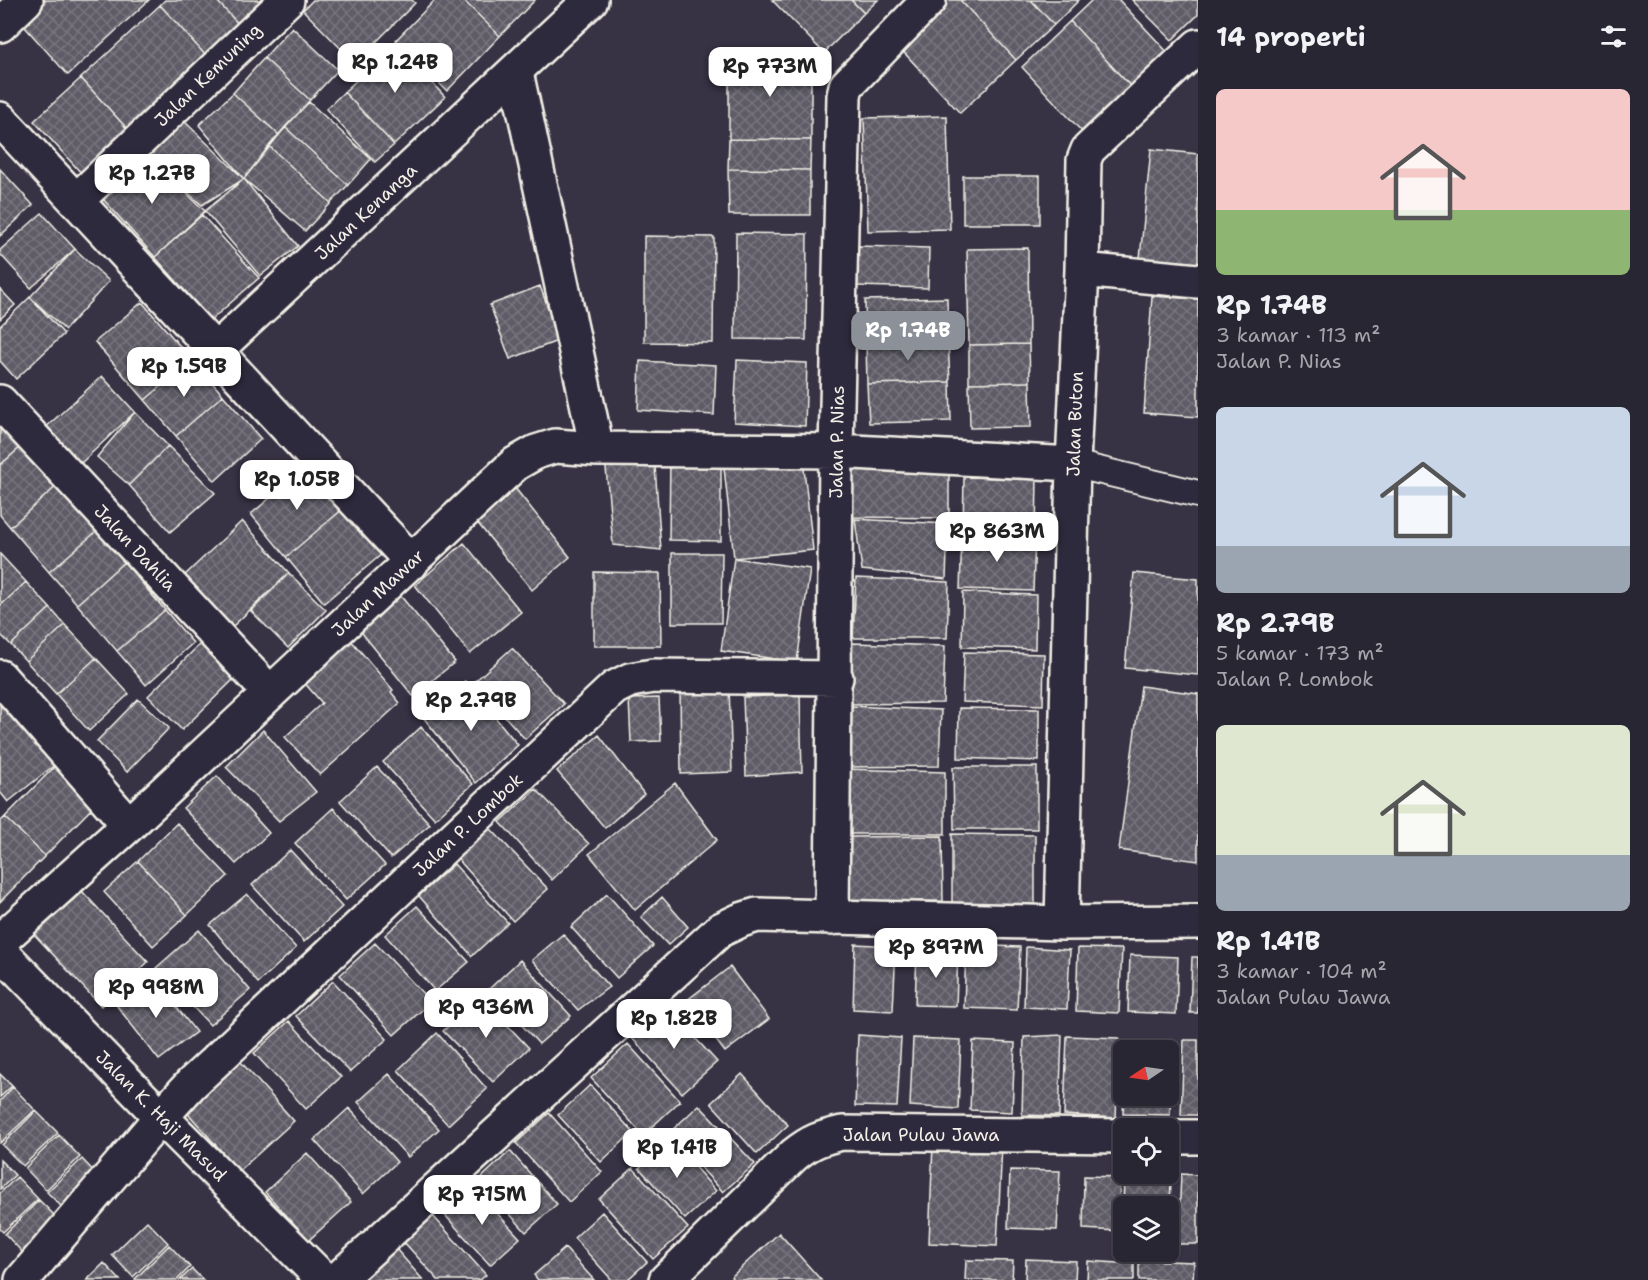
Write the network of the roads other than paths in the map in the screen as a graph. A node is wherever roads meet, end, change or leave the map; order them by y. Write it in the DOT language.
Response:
graph roads {
  1 [pos="26,0"];
  2 [pos="287,0"];
  3 [pos="591,0"];
  4 [pos="929,0"];
  5 [pos="0,25"];
  6 [pos="1198,46"];
  7 [pos="516,72"];
  8 [pos="0,119"];
  9 [pos="77,200"];
  10 [pos="1082,270"];
  11 [pos="1198,281"];
  12 [pos="216,351"];
  13 [pos="0,402"];
  14 [pos="597,449"];
  15 [pos="836,451"];
  16 [pos="1073,464"];
  17 [pos="1198,494"];
  18 [pos="412,562"];
  19 [pos="0,677"];
  20 [pos="836,678"];
  21 [pos="270,693"];
  22 [pos="129,825"];
  23 [pos="832,918"];
  24 [pos="1198,921"];
  25 [pos="1062,923"];
  26 [pos="0,941"];
  27 [pos="0,951"];
  28 [pos="161,1117"];
  29 [pos="1113,1136"];
  30 [pos="1179,1137"];
  31 [pos="1198,1137"];
  32 [pos="21,1280"];
  33 [pos="324,1280"];
  34 [pos="338,1280"];
  35 [pos="666,1280"];
  1 -- 5 [label="street"];
  2 -- 9 [label="street, Jalan Kemuning"];
  3 -- 7 [label="street, Jalan Kenanga"];
  4 -- 15 [label="street, Jalan P. Nias"];
  6 -- 10 [label="street, Jalan Buton"];
  7 -- 12 [label="street, Jalan Kenanga"];
  7 -- 14 [label="street"];
  8 -- 9 [label="street"];
  9 -- 12 [label="street"];
  10 -- 11 [label="street"];
  10 -- 16 [label="street, Jalan Buton"];
  12 -- 18 [label="street"];
  13 -- 21 [label="street, Jalan Dahlia"];
  14 -- 15 [label="street, Jalan Mawar"];
  14 -- 18 [label="street, Jalan Mawar"];
  15 -- 16 [label="street, Jalan Mawar"];
  15 -- 20 [label="street, Jalan P. Nias"];
  16 -- 17 [label="lane"];
  16 -- 25 [label="street, Jalan Buton"];
  18 -- 21 [label="street, Jalan Mawar"];
  19 -- 22 [label="street"];
  20 -- 23 [label="street, Jalan P. Nias"];
  20 -- 28 [label="street, Jalan P. Lombok"];
  21 -- 22 [label="street, Jalan Mawar"];
  22 -- 26 [label="street, Jalan Mawar"];
  23 -- 25 [label="street"];
  23 -- 34 [label="street"];
  24 -- 25 [label="street"];
  27 -- 28 [label="street, Jalan K. Haji Masud"];
  28 -- 32 [label="street, Jalan P. Lombok"];
  28 -- 33 [label="street, Jalan K. Haji Masud"];
  29 -- 35 [label="street, Jalan Pulau Jawa"];
  30 -- 31 [label="street"];
}
